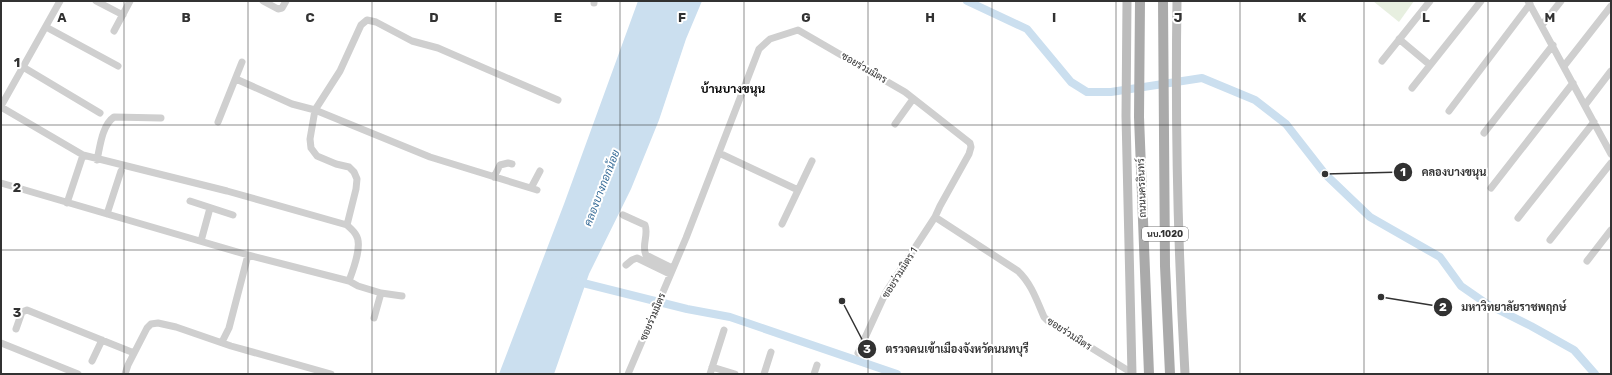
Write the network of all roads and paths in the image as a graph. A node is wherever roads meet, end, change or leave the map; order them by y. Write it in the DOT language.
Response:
graph roads {
  1 [pos="60,1"];
  2 [pos="96,1"];
  3 [pos="130,1"];
  4 [pos="263,1"];
  5 [pos="286,1"];
  6 [pos="1127,1"];
  7 [pos="1140,1"];
  8 [pos="1163,1"];
  9 [pos="1177,1"];
  10 [pos="1430,1"];
  11 [pos="1481,1"];
  12 [pos="1561,1"];
  13 [pos="1529,2"];
  14 [pos="1611,6"];
  15 [pos="123,15"];
  16 [pos="1542,25"];
  17 [pos="46,27"];
  18 [pos="114,31"];
  19 [pos="1399,39"];
  20 [pos="1553,45"];
  21 [pos="1382,61"];
  22 [pos="242,62"];
  23 [pos="118,66"];
  24 [pos="1430,66"];
  25 [pos="1564,66"];
  26 [pos="23,67"];
  27 [pos="1611,71"];
  28 [pos="236,79"];
  29 [pos="1573,83"];
  30 [pos="1412,88"];
  31 [pos="913,99"];
  32 [pos="558,100"];
  33 [pos="1585,105"];
  34 [pos="1,106"];
  35 [pos="315,110"];
  36 [pos="1449,111"];
  37 [pos="100,113"];
  38 [pos="161,118"];
  39 [pos="218,122"];
  40 [pos="1594,122"];
  41 [pos="896,124"];
  42 [pos="1484,133"];
  43 [pos="1610,149"];
  44 [pos="719,153"];
  45 [pos="83,156"];
  46 [pos="97,160"];
  47 [pos="812,161"];
  48 [pos="1611,163"];
  49 [pos="512,164"];
  50 [pos="121,171"];
  51 [pos="540,171"];
  52 [pos="494,177"];
  53 [pos="1,183"];
  54 [pos="1491,188"];
  55 [pos="798,190"];
  56 [pos="190,201"];
  57 [pos="67,202"];
  58 [pos="210,208"];
  59 [pos="107,214"];
  60 [pos="233,215"];
  61 [pos="623,216"];
  62 [pos="935,217"];
  63 [pos="1518,218"];
  64 [pos="782,224"];
  65 [pos="347,225"];
  66 [pos="1611,230"];
  67 [pos="1550,240"];
  68 [pos="201,241"];
  69 [pos="248,255"];
  70 [pos="1587,262"];
  71 [pos="626,265"];
  72 [pos="671,271"];
  73 [pos="349,281"];
  74 [pos="381,293"];
  75 [pos="402,296"];
  76 [pos="374,318"];
  77 [pos="16,329"];
  78 [pos="724,330"];
  79 [pos="102,340"];
  80 [pos="222,342"];
  81 [pos="1,343"];
  82 [pos="771,352"];
  83 [pos="134,353"];
  84 [pos="858,353"];
  85 [pos="92,361"];
  86 [pos="817,365"];
  87 [pos="711,370"];
  88 [pos="78,374"];
  89 [pos="125,374"];
  90 [pos="331,374"];
  91 [pos="628,374"];
  92 [pos="735,374"];
  93 [pos="764,374"];
  94 [pos="814,374"];
  95 [pos="1132,374"];
  96 [pos="1149,374"];
  97 [pos="1170,374"];
  98 [pos="1185,374"];
  1 -- 17 [label="street"];
  2 -- 15 [label="street"];
  3 -- 15 [label="street"];
  4 -- 5 [label="street"];
  6 -- 95 [label="main road, ถนนนครอินทร์ / นบ.1020"];
  7 -- 96 [label="main road, ถนนนครอินทร์ / นบ.1020"];
  8 -- 97 [label="main road, นบ.1020"];
  9 -- 98 [label="main road, นบ.1020"];
  10 -- 19 [label="street"];
  11 -- 24 [label="street"];
  12 -- 16 [label="street"];
  13 -- 16 [label="street"];
  13 -- 36 [label="street"];
  14 -- 25 [label="street"];
  15 -- 18 [label="street"];
  16 -- 20 [label="street"];
  17 -- 23 [label="street"];
  17 -- 26 [label="street"];
  19 -- 21 [label="street"];
  19 -- 24 [label="street"];
  20 -- 25 [label="street"];
  20 -- 42 [label="street"];
  22 -- 28 [label="street"];
  24 -- 30 [label="street"];
  25 -- 29 [label="street"];
  26 -- 34 [label="street"];
  26 -- 37 [label="street"];
  27 -- 33 [label="street"];
  28 -- 35 [label="street"];
  28 -- 39 [label="street"];
  29 -- 33 [label="street"];
  29 -- 54 [label="street"];
  31 -- 41 [label="street"];
  31 -- 44 [label="street, ซอยร่วมมิตร"];
  31 -- 62 [label="street, ซอยร่วมมิตร"];
  32 -- 35 [label="street"];
  33 -- 40 [label="street"];
  34 -- 45 [label="street"];
  35 -- 52 [label="street"];
  35 -- 65 [label="street"];
  38 -- 46 [label="street"];
  40 -- 43 [label="street"];
  40 -- 63 [label="street"];
  44 -- 55 [label="street"];
  44 -- 72 [label="street, ซอยร่วมมิตร"];
  45 -- 46 [label="street"];
  45 -- 57 [label="street"];
  46 -- 65 [label="street"];
  47 -- 55 [label="street"];
  48 -- 67 [label="street"];
  49 -- 52 [label="street"];
  50 -- 59 [label="street"];
  51 -- 52 [label="street"];
  53 -- 57 [label="street"];
  55 -- 64 [label="street"];
  56 -- 58 [label="street"];
  57 -- 59 [label="street"];
  58 -- 60 [label="street"];
  58 -- 68 [label="street"];
  59 -- 68 [label="street"];
  61 -- 72 [label="street"];
  62 -- 84 [label="street, ซอยร่วมมิตร 1"];
  62 -- 95 [label="street, ซอยร่วมมิตร"];
  65 -- 73 [label="street"];
  66 -- 70 [label="street"];
  68 -- 69 [label="street"];
  69 -- 73 [label="street"];
  69 -- 80 [label="street"];
  71 -- 72 [label="street"];
  72 -- 91 [label="street, ซอยร่วมมิตร"];
  73 -- 74 [label="street"];
  74 -- 75 [label="street"];
  74 -- 76 [label="street"];
  77 -- 79 [label="street"];
  78 -- 87 [label="street"];
  79 -- 83 [label="street"];
  79 -- 85 [label="street"];
  80 -- 83 [label="street"];
  80 -- 90 [label="street"];
  81 -- 88 [label="street"];
  82 -- 93 [label="street"];
  83 -- 89 [label="street"];
  86 -- 94 [label="street"];
  87 -- 92 [label="street"];
}
